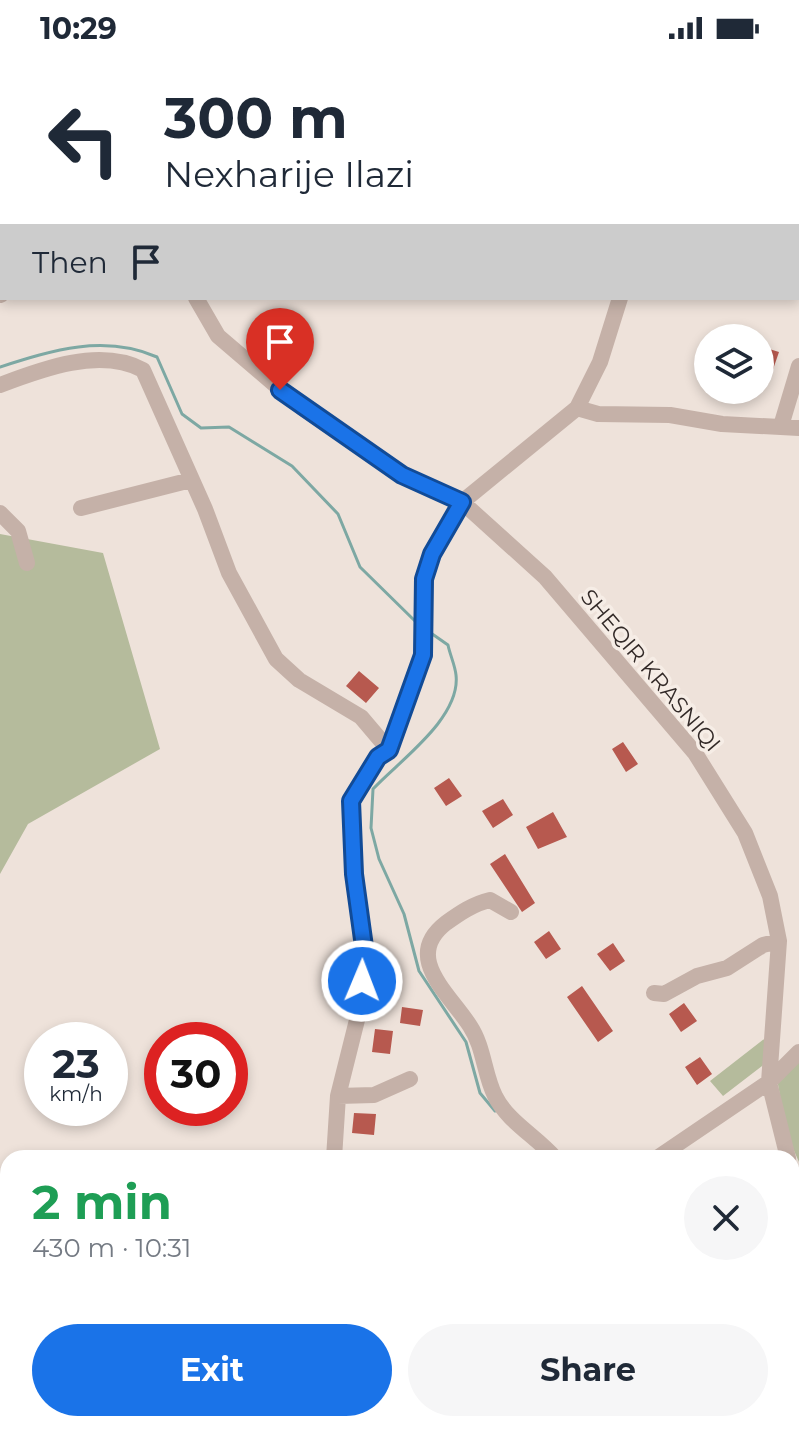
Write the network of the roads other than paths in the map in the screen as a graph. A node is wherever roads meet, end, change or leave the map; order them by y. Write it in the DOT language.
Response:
graph roads {
  1 [pos="197,300"];
  2 [pos="619,300"];
  3 [pos="799,366"];
  4 [pos="0,385"];
  5 [pos="577,408"];
  6 [pos="781,426"];
  7 [pos="799,428"];
  8 [pos="191,480"];
  9 [pos="462,502"];
  10 [pos="81,508"];
  11 [pos="0,513"];
  12 [pos="27,563"];
  13 [pos="389,750"];
  14 [pos="511,912"];
  15 [pos="779,941"];
  16 [pos="654,993"];
  17 [pos="799,1052"];
  18 [pos="410,1079"];
  19 [pos="769,1082"];
  20 [pos="338,1096"];
  21 [pos="335,1150"];
  22 [pos="546,1150"];
  23 [pos="669,1150"];
  24 [pos="786,1150"];
  1 -- 9 [label="street, SHEQIR KRASNIQI"];
  2 -- 5 [label="street"];
  3 -- 6 [label="street"];
  4 -- 8 [label="street"];
  5 -- 6 [label="street"];
  5 -- 9 [label="street"];
  6 -- 7 [label="street"];
  8 -- 10 [label="street"];
  8 -- 13 [label="street"];
  9 -- 13 [label="street"];
  9 -- 15 [label="street, SHEQIR KRASNIQI"];
  11 -- 12 [label="street"];
  13 -- 20 [label="street"];
  14 -- 22 [label="street"];
  15 -- 16 [label="street"];
  15 -- 19 [label="street, SHEQIR KRASNIQI"];
  17 -- 19 [label="street"];
  18 -- 20 [label="street"];
  19 -- 23 [label="street"];
  19 -- 24 [label="street, SHEQIR KRASNIQI"];
  20 -- 21 [label="street"];
}
